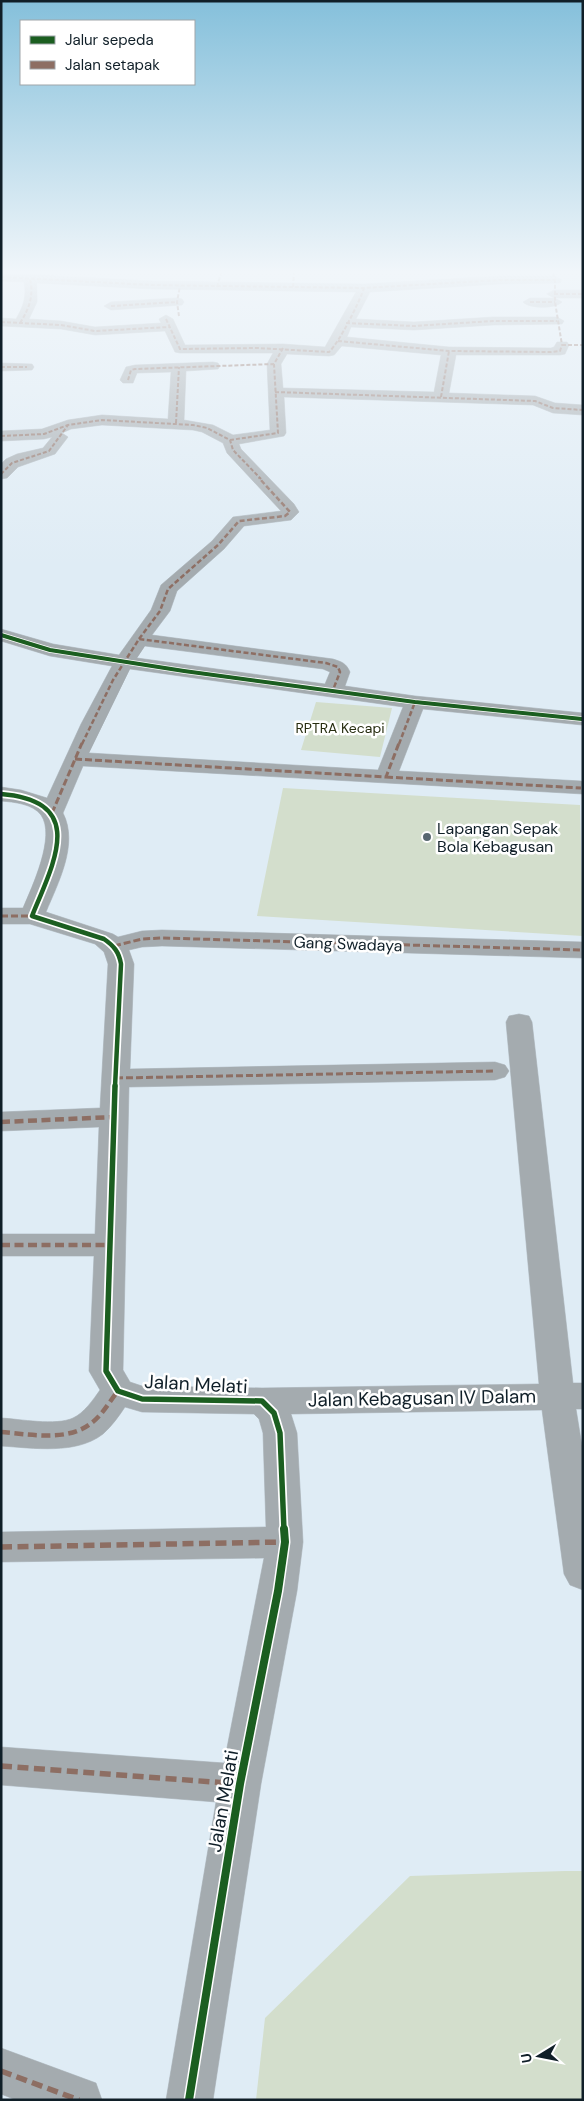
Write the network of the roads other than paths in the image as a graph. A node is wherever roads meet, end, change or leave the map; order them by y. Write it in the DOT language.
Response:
graph roads {
  1 [pos="131,371"];
  2 [pos="179,371"];
  3 [pos="274,371"];
  4 [pos="446,371"];
  5 [pos="128,380"];
  6 [pos="275,392"];
  7 [pos="442,397"];
  8 [pos="583,410"];
  9 [pos="176,423"];
  10 [pos="68,425"];
  11 [pos="1,436"];
  12 [pos="230,440"];
  13 [pos="1,474"];
  14 [pos="1,635"];
  15 [pos="139,639"];
  16 [pos="123,662"];
  17 [pos="333,690"];
  18 [pos="415,702"];
  19 [pos="582,719"];
  20 [pos="75,759"];
  21 [pos="386,777"];
  22 [pos="581,788"];
  23 [pos="1,794"];
  24 [pos="52,812"];
  25 [pos="17,916"];
  26 [pos="114,946"];
  27 [pos="583,950"];
  28 [pos="519,1022"];
  29 [pos="495,1072"];
  30 [pos="116,1078"];
  31 [pos="114,1117"];
  32 [pos="1,1122"];
  33 [pos="1,1245"];
  34 [pos="110,1245"];
  35 [pos="118,1391"];
  36 [pos="570,1395"];
  37 [pos="262,1402"];
  38 [pos="1,1432"];
  39 [pos="285,1542"];
  40 [pos="1,1547"];
  41 [pos="583,1574"];
  42 [pos="1,1766"];
  43 [pos="240,1784"];
  44 [pos="1,2071"];
  45 [pos="79,2100"];
  46 [pos="189,2100"];
  1 -- 5 [label="street"];
  2 -- 9 [label="street"];
  3 -- 6 [label="street"];
  4 -- 7 [label="street"];
  6 -- 7 [label="street"];
  6 -- 12 [label="street"];
  7 -- 8 [label="street"];
  9 -- 10 [label="street"];
  9 -- 12 [label="street"];
  10 -- 11 [label="street"];
  10 -- 13 [label="street"];
  12 -- 15 [label="street"];
  14 -- 16 [label="street"];
  15 -- 16 [label="street"];
  15 -- 17 [label="street"];
  16 -- 17 [label="street"];
  16 -- 20 [label="street"];
  17 -- 18 [label="street"];
  18 -- 19 [label="street"];
  18 -- 21 [label="street"];
  20 -- 21 [label="street"];
  20 -- 24 [label="street"];
  21 -- 22 [label="street"];
  23 -- 24 [label="street"];
  24 -- 25 [label="street"];
  25 -- 26 [label="street"];
  26 -- 27 [label="street, Gang Swadaya"];
  26 -- 30 [label="street"];
  28 -- 36 [label="street"];
  29 -- 30 [label="street"];
  30 -- 31 [label="street"];
  31 -- 32 [label="street"];
  31 -- 34 [label="street"];
  33 -- 34 [label="street"];
  34 -- 35 [label="street"];
  35 -- 37 [label="street, Jalan Melati"];
  35 -- 38 [label="street"];
  36 -- 37 [label="street, Jalan Kebagusan IV Dalam"];
  36 -- 41 [label="street"];
  37 -- 39 [label="street, Jalan Melati"];
  39 -- 40 [label="street"];
  39 -- 43 [label="street, Jalan Melati"];
  42 -- 43 [label="street"];
  43 -- 46 [label="street, Jalan Melati"];
  44 -- 45 [label="street"];
}
